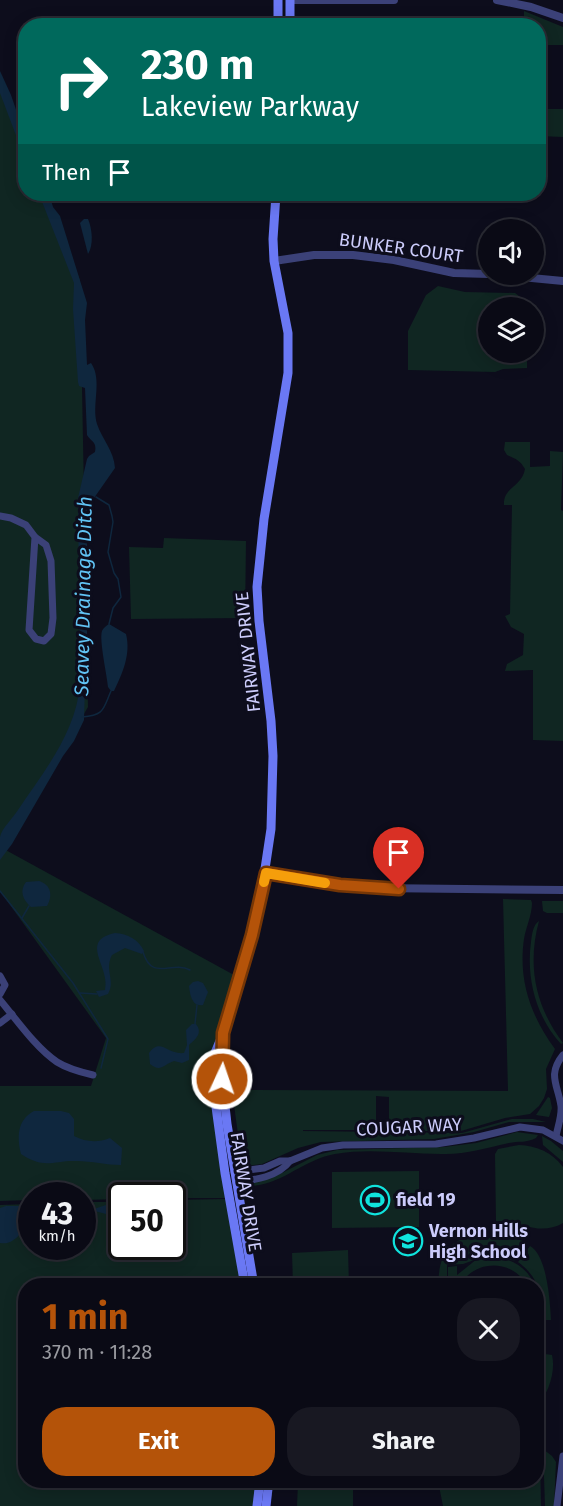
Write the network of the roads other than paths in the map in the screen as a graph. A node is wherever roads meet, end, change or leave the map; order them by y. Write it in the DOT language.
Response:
graph roads {
  1 [pos="278,0"];
  2 [pos="290,0"];
  3 [pos="394,0"];
  4 [pos="497,0"];
  5 [pos="278,18"];
  6 [pos="290,18"];
  7 [pos="563,18"];
  8 [pos="276,201"];
  9 [pos="274,261"];
  10 [pos="478,274"];
  11 [pos="544,279"];
  12 [pos="563,281"];
  13 [pos="0,516"];
  14 [pos="35,537"];
  15 [pos="266,873"];
  16 [pos="563,890"];
  17 [pos="0,976"];
  18 [pos="0,994"];
  19 [pos="0,999"];
  20 [pos="12,1014"];
  21 [pos="0,1023"];
  22 [pos="223,1033"];
  23 [pos="563,1055"];
  24 [pos="93,1075"];
  25 [pos="556,1136"];
  26 [pos="563,1141"];
  27 [pos="235,1177"];
  28 [pos="244,1278"];
  29 [pos="253,1278"];
  30 [pos="563,1456"];
  31 [pos="259,1488"];
  32 [pos="268,1488"];
  33 [pos="257,1506"];
  34 [pos="266,1506"];
  35 [pos="557,1506"];
  1 -- 5 [label="main road"];
  2 -- 3 [label="street"];
  2 -- 6 [label="main road"];
  4 -- 7 [label="street"];
  8 -- 9 [label="main road, FAIRWAY DRIVE"];
  9 -- 10 [label="street, BUNKER COURT"];
  9 -- 15 [label="main road, FAIRWAY DRIVE"];
  11 -- 12 [label="street, BUNKER COURT"];
  13 -- 14 [label="street"];
  14 -- 14 [label="street"];
  15 -- 16 [label="street"];
  15 -- 22 [label="main road, FAIRWAY DRIVE"];
  17 -- 18 [label="street"];
  19 -- 20 [label="street"];
  20 -- 21 [label="street"];
  20 -- 24 [label="street"];
  22 -- 27 [label="main road, FAIRWAY DRIVE"];
  22 -- 28 [label="main road, FAIRWAY DRIVE"];
  23 -- 25 [label="street"];
  25 -- 26 [label="street, COUGAR WAY"];
  25 -- 27 [label="street, COUGAR WAY"];
  27 -- 29 [label="main road, FAIRWAY DRIVE"];
  30 -- 35 [label="street"];
  31 -- 33 [label="main road"];
  32 -- 34 [label="main road"];
}
